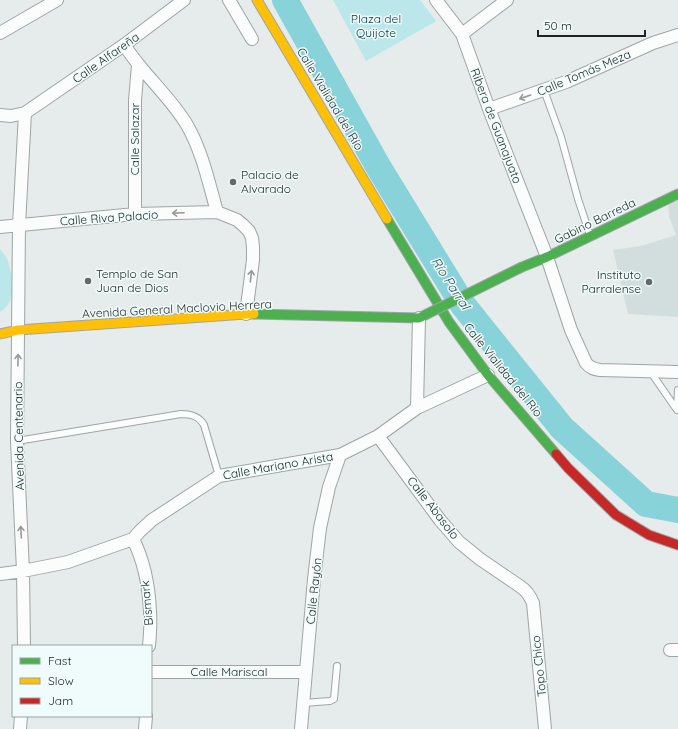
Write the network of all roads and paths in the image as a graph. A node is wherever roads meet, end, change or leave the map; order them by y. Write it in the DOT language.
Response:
graph roads {
  1 [pos="57,0"];
  2 [pos="184,0"];
  3 [pos="229,0"];
  4 [pos="257,0"];
  5 [pos="436,0"];
  6 [pos="507,0"];
  7 [pos="0,33"];
  8 [pos="462,34"];
  9 [pos="678,36"];
  10 [pos="252,39"];
  11 [pos="124,45"];
  12 [pos="138,64"];
  13 [pos="544,90"];
  14 [pos="489,109"];
  15 [pos="26,113"];
  16 [pos="0,116"];
  17 [pos="678,194"];
  18 [pos="217,212"];
  19 [pos="135,214"];
  20 [pos="19,225"];
  21 [pos="0,227"];
  22 [pos="590,236"];
  23 [pos="547,257"];
  24 [pos="246,314"];
  25 [pos="423,316"];
  26 [pos="18,330"];
  27 [pos="0,334"];
  28 [pos="650,371"];
  29 [pos="678,372"];
  30 [pos="488,375"];
  31 [pos="678,390"];
  32 [pos="417,408"];
  33 [pos="677,412"];
  34 [pos="378,436"];
  35 [pos="17,441"];
  36 [pos="340,455"];
  37 [pos="219,476"];
  38 [pos="133,539"];
  39 [pos="678,545"];
  40 [pos="23,571"];
  41 [pos="0,574"];
  42 [pos="533,603"];
  43 [pos="24,645"];
  44 [pos="149,645"];
  45 [pos="337,666"];
  46 [pos="152,672"];
  47 [pos="306,672"];
  48 [pos="303,703"];
  49 [pos="21,717"];
  50 [pos="146,717"];
  51 [pos="20,729"];
  52 [pos="145,729"];
  53 [pos="301,729"];
  54 [pos="545,729"];
  1 -- 7 [label="street"];
  2 -- 11 [label="street, Calle Alfareña"];
  3 -- 10 [label="street"];
  4 -- 30 [label="street, Calle Vialidad del Río"];
  5 -- 8 [label="street, Ribera de Guanajuato"];
  6 -- 8 [label="street"];
  8 -- 14 [label="street, Ribera de Guanajuato"];
  9 -- 13 [label="street, Calle Tomás Meza"];
  11 -- 12 [label="street"];
  11 -- 15 [label="street, Calle Alfareña"];
  12 -- 18 [label="street"];
  12 -- 19 [label="street, Calle Salazar"];
  13 -- 14 [label="street, Calle Tomás Meza, one-way"];
  13 -- 22 [label="lane"];
  14 -- 23 [label="street, Ribera de Guanajuato"];
  15 -- 16 [label="street, Calle Alfareña"];
  15 -- 20 [label="street"];
  17 -- 22 [label="street, Gabino Barreda"];
  18 -- 19 [label="street, Calle Riva Palacio, one-way"];
  24 -- 18 [label="street, one-way"];
  19 -- 20 [label="street, Calle Riva Palacio"];
  20 -- 21 [label="street, Calle Riva Palacio"];
  20 -- 26 [label="street, Avenida Centenario"];
  22 -- 23 [label="street, Gabino Barreda"];
  23 -- 25 [label="street, Gabino Barreda, bridge"];
  23 -- 28 [label="street, Ribera de Guanajuato"];
  24 -- 25 [label="street, Avenida General Maclovio Herrera"];
  24 -- 26 [label="street, Avenida General Maclovio Herrera"];
  25 -- 32 [label="street"];
  26 -- 27 [label="street, Avenida General Maclovio Herrera"];
  35 -- 26 [label="street, Avenida Centenario, one-way"];
  28 -- 29 [label="street"];
  28 -- 33 [label="lane"];
  30 -- 32 [label="street, Calle Mariano Arista"];
  30 -- 39 [label="street, Calle Vialidad del Río"];
  31 -- 33 [label="lane"];
  32 -- 34 [label="street, Calle Mariano Arista"];
  34 -- 36 [label="street, Calle Mariano Arista"];
  34 -- 42 [label="street, Calle Abasolo"];
  35 -- 37 [label="lane"];
  40 -- 35 [label="street, Avenida Centenario, one-way"];
  36 -- 37 [label="street, Calle Mariano Arista"];
  36 -- 47 [label="street, Calle Rayón"];
  37 -- 38 [label="street, Calle Mariano Arista"];
  38 -- 40 [label="street, Calle Mariano Arista"];
  38 -- 44 [label="street, Bismark"];
  40 -- 41 [label="street, Calle Mariano Arista"];
  40 -- 43 [label="street, Avenida Centenario"];
  42 -- 54 [label="street, Topo Chico"];
  45 -- 48 [label="lane"];
  46 -- 47 [label="street, Calle Mariscal"];
  47 -- 48 [label="street, Calle Rayón"];
  48 -- 53 [label="street, Calle Rayón"];
  49 -- 51 [label="street"];
  50 -- 52 [label="street"];
}
